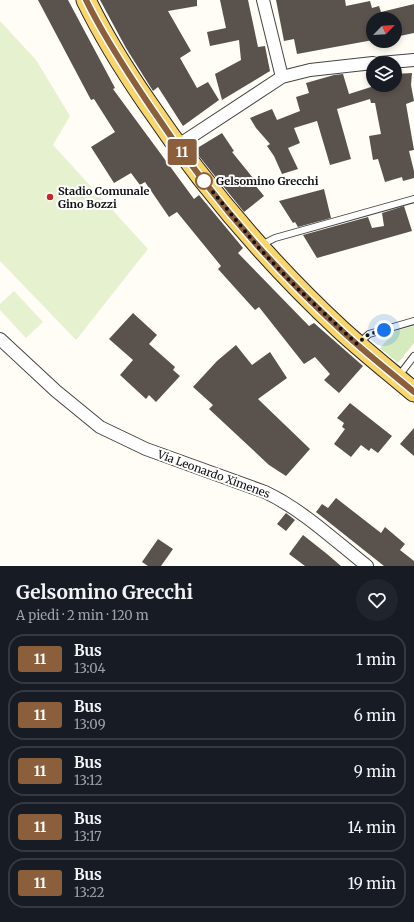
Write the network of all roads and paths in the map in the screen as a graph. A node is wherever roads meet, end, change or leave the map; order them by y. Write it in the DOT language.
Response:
graph roads {
  1 [pos="86,0"];
  2 [pos="263,0"];
  3 [pos="414,60"];
  4 [pos="402,61"];
  5 [pos="366,65"];
  6 [pos="282,77"];
  7 [pos="177,146"];
  8 [pos="414,199"];
  9 [pos="258,247"];
  10 [pos="414,321"];
  11 [pos="0,339"];
  12 [pos="357,344"];
  13 [pos="414,356"];
  14 [pos="398,378"];
  15 [pos="414,392"];
  16 [pos="367,566"];
  1 -- 7 [label="main road"];
  2 -- 6 [label="street"];
  3 -- 4 [label="street"];
  5 -- 6 [label="street"];
  6 -- 7 [label="street"];
  7 -- 9 [label="main road"];
  8 -- 9 [label="lane"];
  9 -- 12 [label="main road"];
  10 -- 12 [label="lane"];
  11 -- 16 [label="street, Via Leonardo Ximenes"];
  12 -- 14 [label="main road"];
  13 -- 14 [label="lane"];
  14 -- 15 [label="main road"];
}
